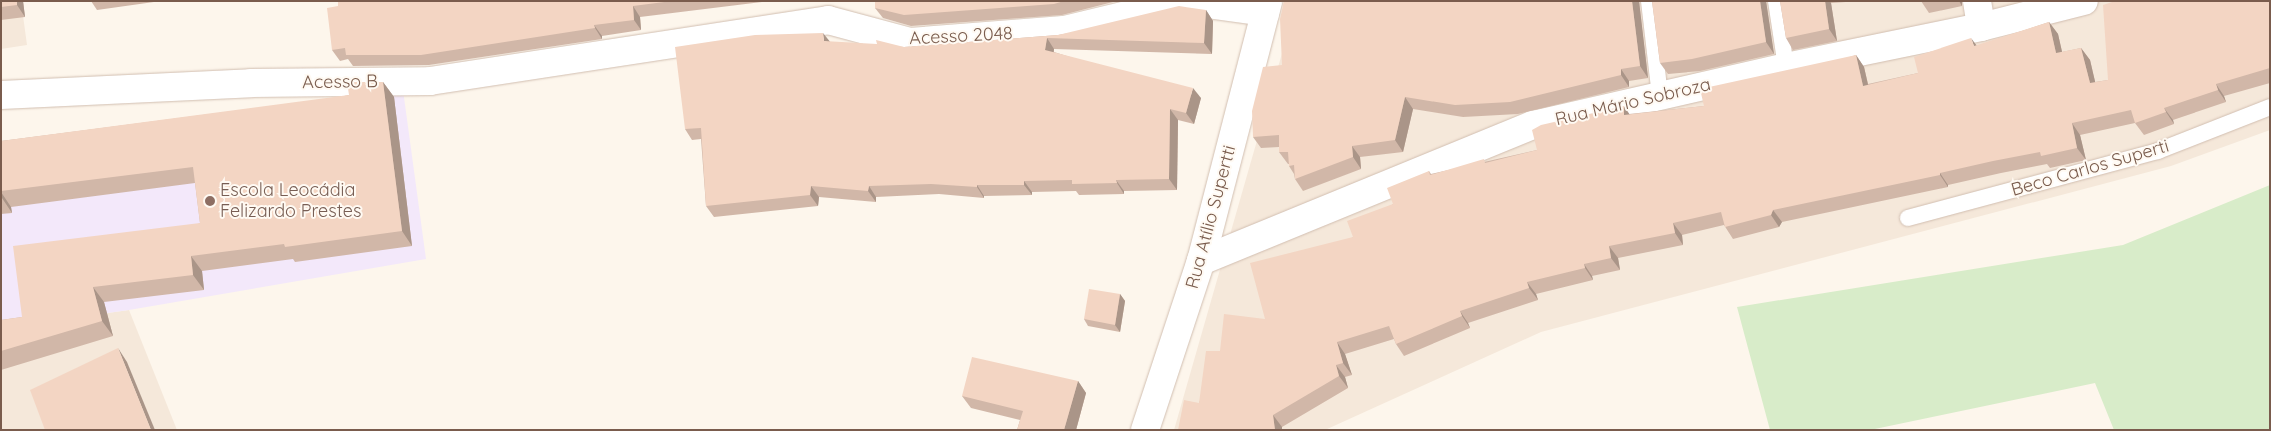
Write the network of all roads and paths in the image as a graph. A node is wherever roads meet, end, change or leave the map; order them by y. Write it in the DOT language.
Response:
graph roads {
  1 [pos="1186,1"];
  2 [pos="1649,1"];
  3 [pos="1776,1"];
  4 [pos="2084,1"];
  5 [pos="1266,7"];
  6 [pos="1979,14"];
  7 [pos="677,42"];
  8 [pos="1786,67"];
  9 [pos="1,95"];
  10 [pos="1660,96"];
  11 [pos="2270,107"];
  12 [pos="1908,218"];
  13 [pos="1201,261"];
  14 [pos="1145,430"];
  1 -- 5 [label="street, Acesso 2048"];
  1 -- 7 [label="street, Acesso 2048"];
  2 -- 10 [label="lane"];
  3 -- 8 [label="lane"];
  4 -- 6 [label="street, Rua Mário Sobroza"];
  5 -- 13 [label="street, Rua Atílio Supertti"];
  6 -- 8 [label="street, Rua Mário Sobroza"];
  7 -- 9 [label="street, Acesso B"];
  8 -- 10 [label="street, Rua Mário Sobroza"];
  10 -- 13 [label="street, Rua Mário Sobroza"];
  11 -- 12 [label="lane, Beco Carlos Superti"];
  13 -- 14 [label="street, Rua Atílio Supertti"];
}
